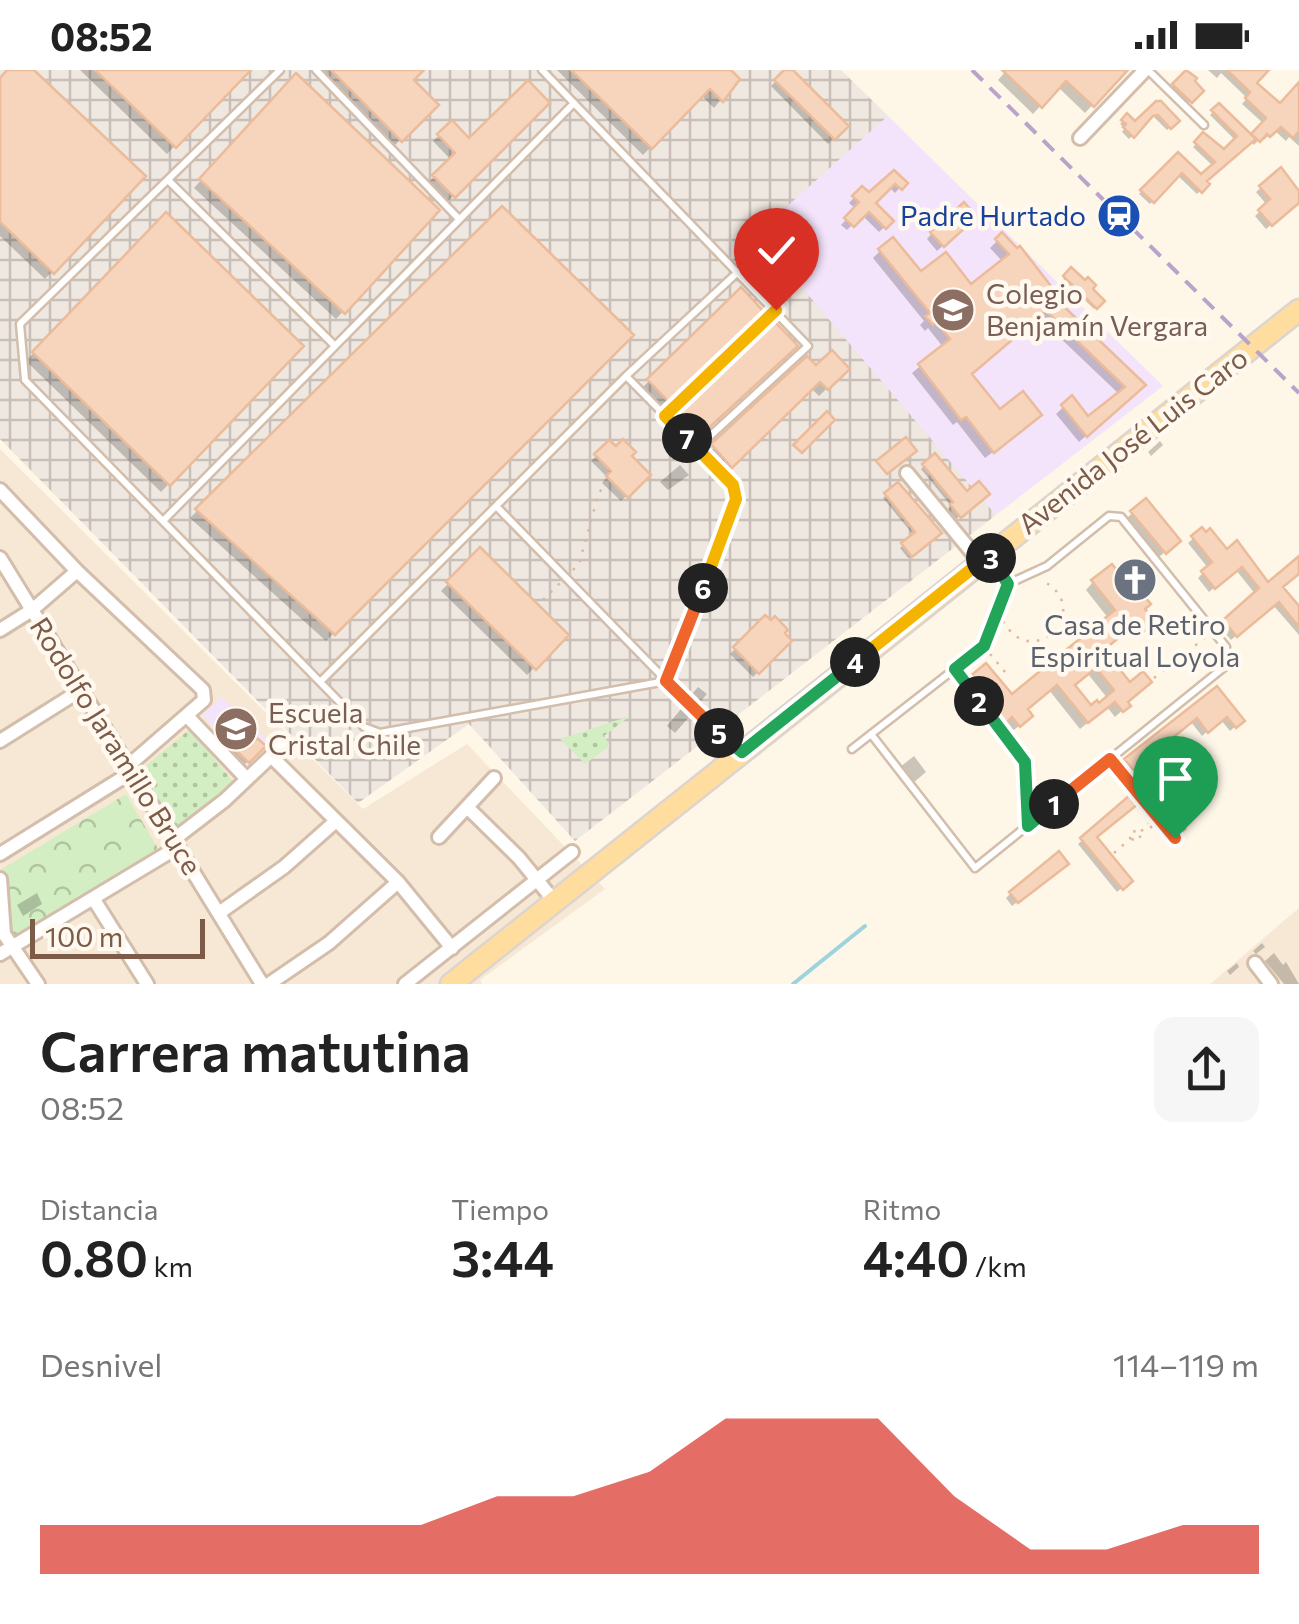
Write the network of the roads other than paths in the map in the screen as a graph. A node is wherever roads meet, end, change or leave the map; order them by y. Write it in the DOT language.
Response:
graph roads {
  1 [pos="280,70"];
  2 [pos="316,70"];
  3 [pos="542,70"];
  4 [pos="1147,70"];
  5 [pos="573,104"];
  6 [pos="1204,125"];
  7 [pos="1080,138"];
  8 [pos="168,180"];
  9 [pos="460,219"];
  10 [pos="739,271"];
  11 [pos="776,310"];
  12 [pos="1299,310"];
  13 [pos="335,346"];
  14 [pos="626,376"];
  15 [pos="665,416"];
  16 [pos="697,448"];
  17 [pos="907,473"];
  18 [pos="0,490"];
  19 [pos="495,505"];
  20 [pos="163,522"];
  21 [pos="0,558"];
  22 [pos="984,559"];
  23 [pos="77,571"];
  24 [pos="1008,584"];
  25 [pos="32,610"];
  26 [pos="0,630"];
  27 [pos="321,681"];
  28 [pos="666,681"];
  29 [pos="81,690"];
  30 [pos="188,717"];
  31 [pos="871,734"];
  32 [pos="0,741"];
  33 [pos="284,743"];
  34 [pos="852,748"];
  35 [pos="742,752"];
  36 [pos="270,756"];
  37 [pos="130,769"];
  38 [pos="494,778"];
  39 [pos="247,779"];
  40 [pos="467,807"];
  41 [pos="336,821"];
  42 [pos="440,837"];
  43 [pos="176,844"];
  44 [pos="572,852"];
  45 [pos="0,854"];
  46 [pos="0,879"];
  47 [pos="537,880"];
  48 [pos="398,882"];
  49 [pos="93,898"];
  50 [pos="554,902"];
  51 [pos="219,913"];
  52 [pos="14,946"];
  53 [pos="452,948"];
  54 [pos="0,954"];
  55 [pos="1255,963"];
  56 [pos="38,984"];
  57 [pos="147,984"];
  58 [pos="266,984"];
  59 [pos="405,984"];
  60 [pos="451,984"];
  61 [pos="1271,984"];
  1 -- 8 [label="lane"];
  2 -- 9 [label="lane"];
  3 -- 5 [label="lane"];
  4 -- 6 [label="lane"];
  4 -- 7 [label="street"];
  5 -- 9 [label="lane"];
  5 -- 10 [label="lane"];
  8 -- 13 [label="lane"];
  8 -- 20 [label="lane"];
  9 -- 13 [label="lane"];
  10 -- 11 [label="lane"];
  10 -- 14 [label="lane"];
  11 -- 15 [label="lane"];
  11 -- 16 [label="lane"];
  12 -- 22 [label="main road, Avenida José Luis Caro"];
  13 -- 20 [label="lane"];
  14 -- 15 [label="lane"];
  14 -- 19 [label="lane"];
  15 -- 16 [label="lane"];
  16 -- 28 [label="lane"];
  17 -- 22 [label="street"];
  18 -- 23 [label="street"];
  19 -- 27 [label="lane"];
  19 -- 28 [label="lane"];
  20 -- 27 [label="lane"];
  21 -- 25 [label="street, Rodolfo Jaramillo Bruce"];
  22 -- 24 [label="lane"];
  22 -- 35 [label="main road, Avenida José Luis Caro"];
  23 -- 25 [label="street"];
  23 -- 30 [label="street"];
  24 -- 31 [label="lane"];
  24 -- 31 [label="lane"];
  25 -- 26 [label="street"];
  25 -- 29 [label="street, Rodolfo Jaramillo Bruce"];
  27 -- 28 [label="lane"];
  28 -- 35 [label="lane"];
  29 -- 32 [label="street"];
  29 -- 37 [label="street, Rodolfo Jaramillo Bruce"];
  30 -- 37 [label="street"];
  30 -- 39 [label="street"];
  31 -- 34 [label="lane"];
  33 -- 36 [label="street"];
  35 -- 50 [label="main road, Avenida José Luis Caro"];
  36 -- 39 [label="street"];
  36 -- 41 [label="street"];
  37 -- 43 [label="street, Rodolfo Jaramillo Bruce"];
  37 -- 45 [label="street"];
  38 -- 40 [label="street"];
  39 -- 43 [label="street"];
  40 -- 42 [label="street"];
  40 -- 47 [label="street"];
  41 -- 48 [label="street"];
  41 -- 51 [label="street"];
  43 -- 49 [label="street"];
  43 -- 51 [label="street, Rodolfo Jaramillo Bruce"];
  44 -- 47 [label="street"];
  46 -- 52 [label="street"];
  47 -- 50 [label="street"];
  47 -- 53 [label="street"];
  48 -- 53 [label="street"];
  48 -- 58 [label="street"];
  49 -- 52 [label="street"];
  49 -- 57 [label="street"];
  50 -- 60 [label="main road, Avenida José Luis Caro"];
  51 -- 58 [label="street, Rodolfo Jaramillo Bruce"];
  52 -- 54 [label="street"];
  52 -- 56 [label="street"];
  53 -- 59 [label="street"];
  55 -- 61 [label="street"];
}
